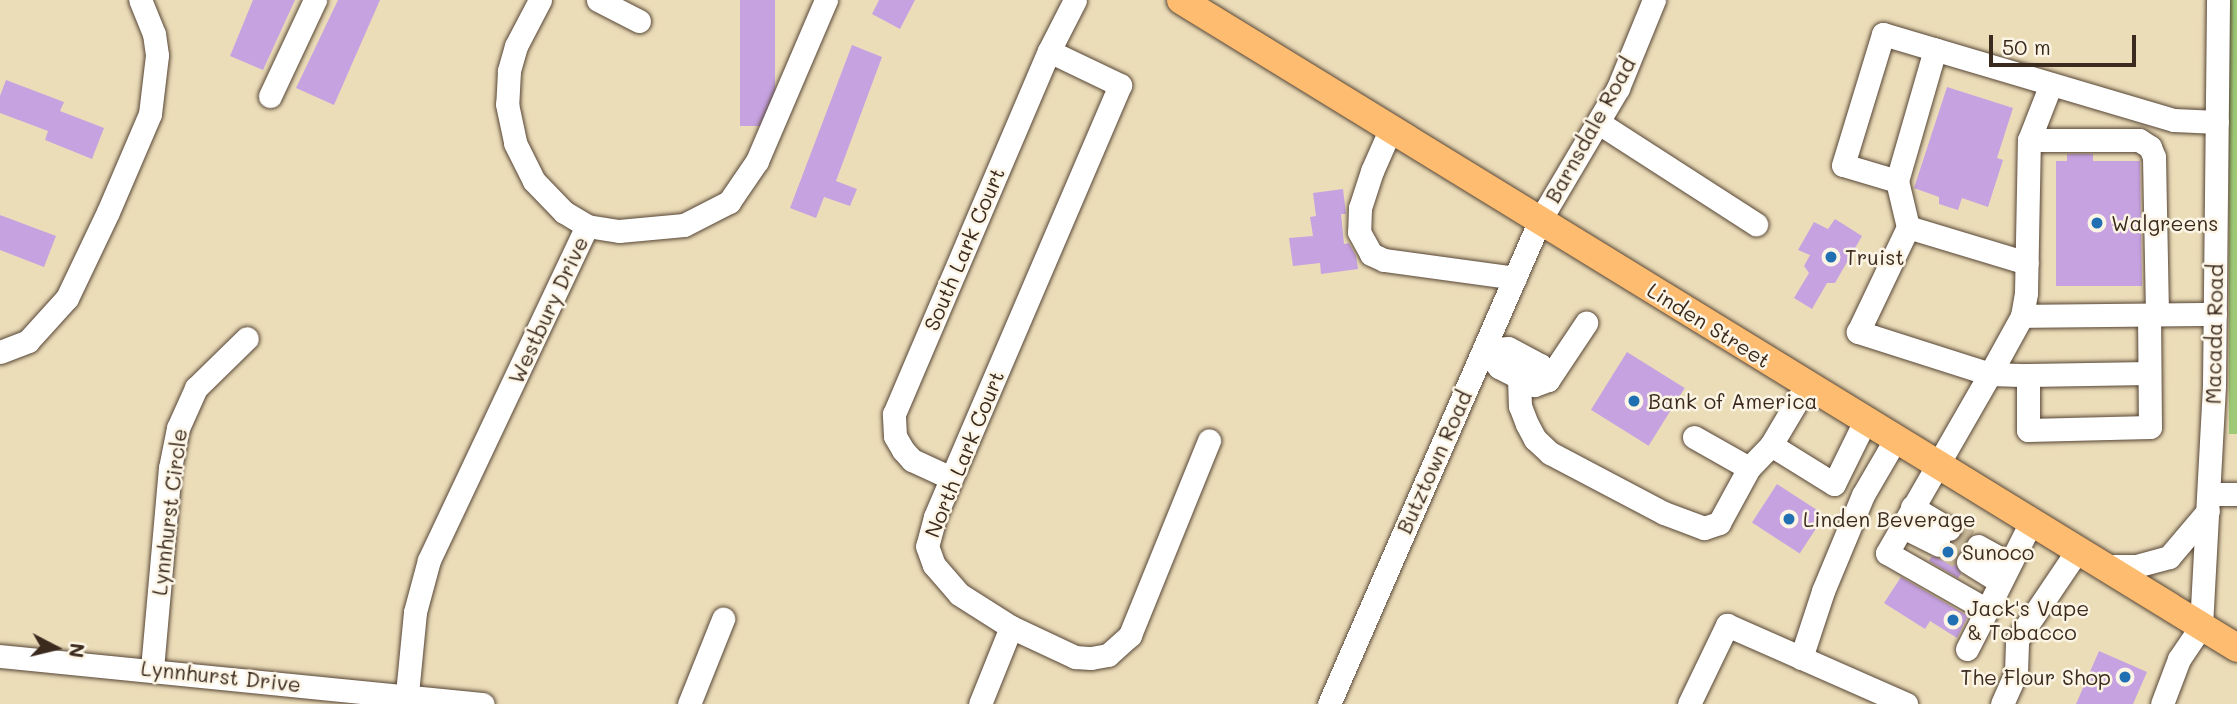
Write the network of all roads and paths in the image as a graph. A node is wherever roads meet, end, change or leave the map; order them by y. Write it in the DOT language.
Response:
graph roads {
  1 [pos="140,0"];
  2 [pos="315,0"];
  3 [pos="540,0"];
  4 [pos="598,0"];
  5 [pos="826,0"];
  6 [pos="1075,0"];
  7 [pos="1181,0"];
  8 [pos="1654,0"];
  9 [pos="2218,0"];
  10 [pos="639,21"];
  11 [pos="1935,49"];
  12 [pos="1049,51"];
  13 [pos="2051,84"];
  14 [pos="270,96"];
  15 [pos="2144,111"];
  16 [pos="2217,122"];
  17 [pos="1599,123"];
  18 [pos="1391,128"];
  19 [pos="2029,140"];
  20 [pos="2138,140"];
  21 [pos="1897,181"];
  22 [pos="1540,220"];
  23 [pos="1756,224"];
  24 [pos="587,226"];
  25 [pos="1908,227"];
  26 [pos="2027,263"];
  27 [pos="1515,278"];
  28 [pos="2153,314"];
  29 [pos="2215,314"];
  30 [pos="2022,316"];
  31 [pos="1586,323"];
  32 [pos="247,338"];
  33 [pos="1483,349"];
  34 [pos="0,352"];
  35 [pos="2149,373"];
  36 [pos="1990,374"];
  37 [pos="2028,375"];
  38 [pos="1519,378"];
  39 [pos="1548,380"];
  40 [pos="1807,386"];
  41 [pos="1865,421"];
  42 [pos="1694,437"];
  43 [pos="1209,440"];
  44 [pos="1895,440"];
  45 [pos="1771,444"];
  46 [pos="1938,466"];
  47 [pos="1749,468"];
  48 [pos="951,478"];
  49 [pos="2237,494"];
  50 [pos="2209,502"];
  51 [pos="1907,517"];
  52 [pos="2031,522"];
  53 [pos="1944,537"];
  54 [pos="2077,551"];
  55 [pos="1973,554"];
  56 [pos="2102,566"];
  57 [pos="2004,572"];
  58 [pos="1987,610"];
  59 [pos="723,618"];
  60 [pos="2201,626"];
  61 [pos="1011,627"];
  62 [pos="2237,648"];
  63 [pos="1967,649"];
  64 [pos="0,656"];
  65 [pos="1801,658"];
  66 [pos="152,669"];
  67 [pos="407,700"];
  68 [pos="483,704"];
  69 [pos="689,704"];
  70 [pos="980,704"];
  71 [pos="1329,704"];
  72 [pos="1689,704"];
  73 [pos="1906,704"];
  74 [pos="2002,704"];
  75 [pos="2162,704"];
  1 -- 34 [label="street"];
  2 -- 14 [label="street"];
  3 -- 24 [label="street"];
  4 -- 10 [label="street"];
  5 -- 24 [label="street, Westbury Drive"];
  6 -- 12 [label="street, South Lark Court"];
  7 -- 18 [label="main road, Linden Street"];
  8 -- 17 [label="street, Barnsdale Road"];
  9 -- 16 [label="street, Macada Road"];
  11 -- 13 [label="street"];
  11 -- 21 [label="street"];
  11 -- 21 [label="street"];
  12 -- 48 [label="street, South Lark Court"];
  12 -- 48 [label="street, North Lark Court"];
  13 -- 15 [label="street"];
  13 -- 19 [label="street"];
  15 -- 16 [label="street"];
  15 -- 20 [label="street"];
  16 -- 29 [label="street, Macada Road"];
  17 -- 22 [label="street, Barnsdale Road"];
  17 -- 23 [label="street"];
  18 -- 22 [label="main road, Linden Street"];
  18 -- 27 [label="street"];
  19 -- 20 [label="street"];
  19 -- 26 [label="street"];
  20 -- 28 [label="street"];
  21 -- 25 [label="street"];
  22 -- 27 [label="street, Butztown Road"];
  22 -- 40 [label="main road, Linden Street"];
  24 -- 67 [label="street, Westbury Drive"];
  25 -- 26 [label="street"];
  25 -- 36 [label="street"];
  26 -- 30 [label="street"];
  27 -- 33 [label="street, Butztown Road"];
  28 -- 29 [label="street"];
  28 -- 30 [label="street"];
  28 -- 35 [label="street"];
  29 -- 50 [label="street, Macada Road"];
  30 -- 36 [label="street"];
  31 -- 39 [label="street"];
  32 -- 66 [label="street, Lynnhurst Circle"];
  33 -- 38 [label="street"];
  33 -- 39 [label="street"];
  33 -- 71 [label="street, Butztown Road"];
  35 -- 37 [label="street"];
  35 -- 37 [label="street"];
  36 -- 37 [label="street"];
  36 -- 46 [label="street"];
  38 -- 39 [label="street"];
  38 -- 47 [label="street"];
  40 -- 41 [label="main road, Linden Street"];
  40 -- 45 [label="street"];
  41 -- 44 [label="main road, Linden Street"];
  41 -- 45 [label="street"];
  42 -- 47 [label="street"];
  43 -- 61 [label="street, North Lark Court"];
  44 -- 46 [label="main road, Linden Street"];
  44 -- 65 [label="street"];
  45 -- 47 [label="street"];
  46 -- 51 [label="street"];
  46 -- 52 [label="main road, Linden Street"];
  48 -- 61 [label="street, North Lark Court"];
  49 -- 50 [label="street"];
  50 -- 56 [label="street"];
  50 -- 60 [label="street, Macada Road"];
  51 -- 53 [label="street"];
  51 -- 58 [label="street"];
  52 -- 54 [label="main road, Linden Street"];
  52 -- 57 [label="street"];
  54 -- 56 [label="main road, Linden Street"];
  54 -- 74 [label="street"];
  55 -- 57 [label="street"];
  56 -- 60 [label="main road, Linden Street"];
  57 -- 58 [label="street"];
  58 -- 63 [label="street"];
  59 -- 69 [label="street"];
  60 -- 62 [label="main road, Linden Street"];
  60 -- 75 [label="street"];
  61 -- 70 [label="street"];
  64 -- 66 [label="street, Lynnhurst Drive"];
  65 -- 72 [label="street"];
  65 -- 73 [label="street"];
  66 -- 67 [label="street, Lynnhurst Drive"];
  67 -- 68 [label="street, Lynnhurst Drive"];
}
